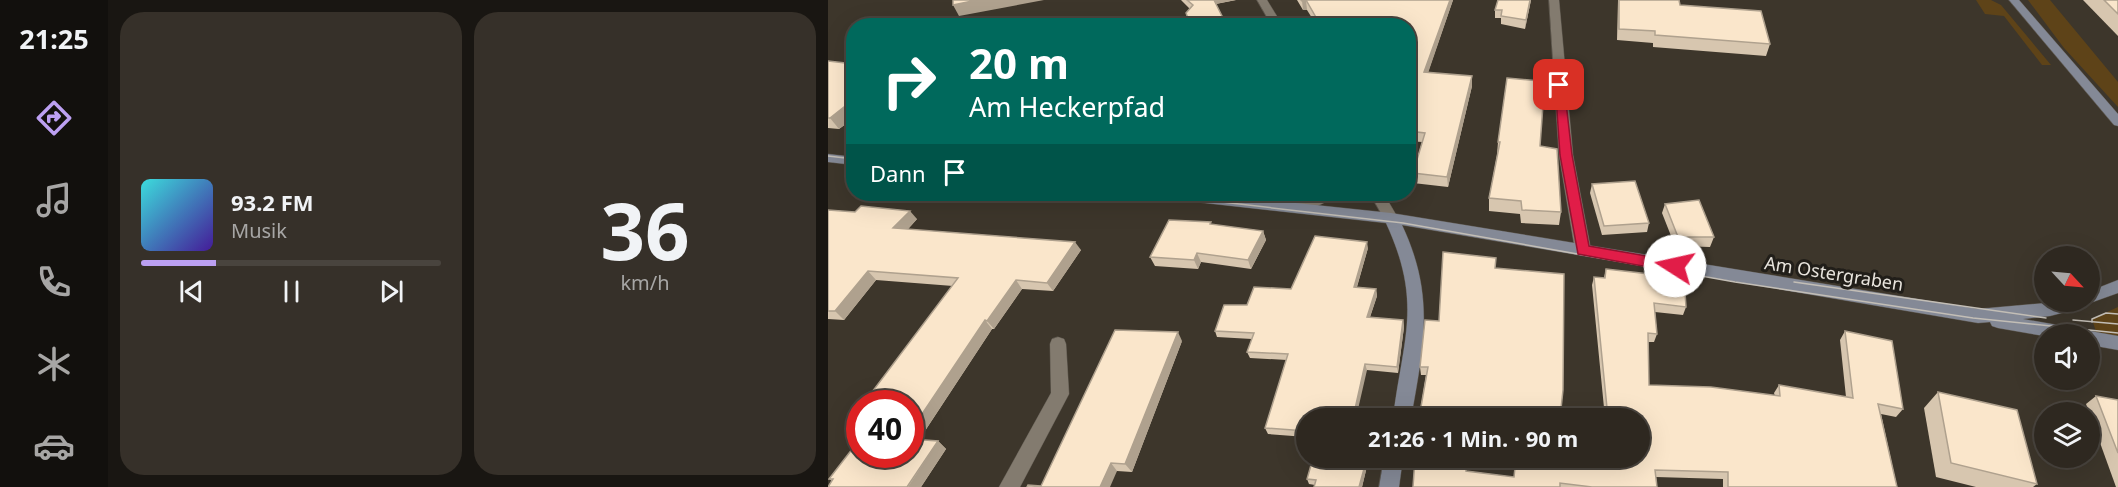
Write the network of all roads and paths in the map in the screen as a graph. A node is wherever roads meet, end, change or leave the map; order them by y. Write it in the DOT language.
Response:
graph roads {
  1 [pos="1262,0"];
  2 [pos="1554,0"];
  3 [pos="2014,0"];
  4 [pos="1273,18"];
  5 [pos="2118,122"];
  6 [pos="828,158"];
  7 [pos="846,160"];
  8 [pos="1240,201"];
  9 [pos="1314,201"];
  10 [pos="1381,201"];
  11 [pos="1300,207"];
  12 [pos="1391,218"];
  13 [pos="1583,250"];
  14 [pos="2118,286"];
  15 [pos="2100,293"];
  16 [pos="2034,311"];
  17 [pos="1978,316"];
  18 [pos="2034,327"];
  19 [pos="2100,340"];
  20 [pos="2118,343"];
  21 [pos="1058,344"];
  22 [pos="1404,408"];
  23 [pos="1392,468"];
  24 [pos="1009,487"];
  25 [pos="1389,487"];
  1 -- 4 [label="street"];
  2 -- 13 [label="street"];
  3 -- 5 [label="street"];
  6 -- 7 [label="street"];
  8 -- 11 [label="street, Am Ostergraben"];
  9 -- 11 [label="street"];
  10 -- 12 [label="street"];
  11 -- 12 [label="street, Am Ostergraben"];
  12 -- 13 [label="street, Am Ostergraben"];
  12 -- 22 [label="street"];
  13 -- 17 [label="street, Am Ostergraben"];
  14 -- 15 [label="street"];
  16 -- 17 [label="street, Am Ostergraben"];
  17 -- 18 [label="street"];
  19 -- 20 [label="street"];
  21 -- 24 [label="street"];
  23 -- 25 [label="street"];
}
